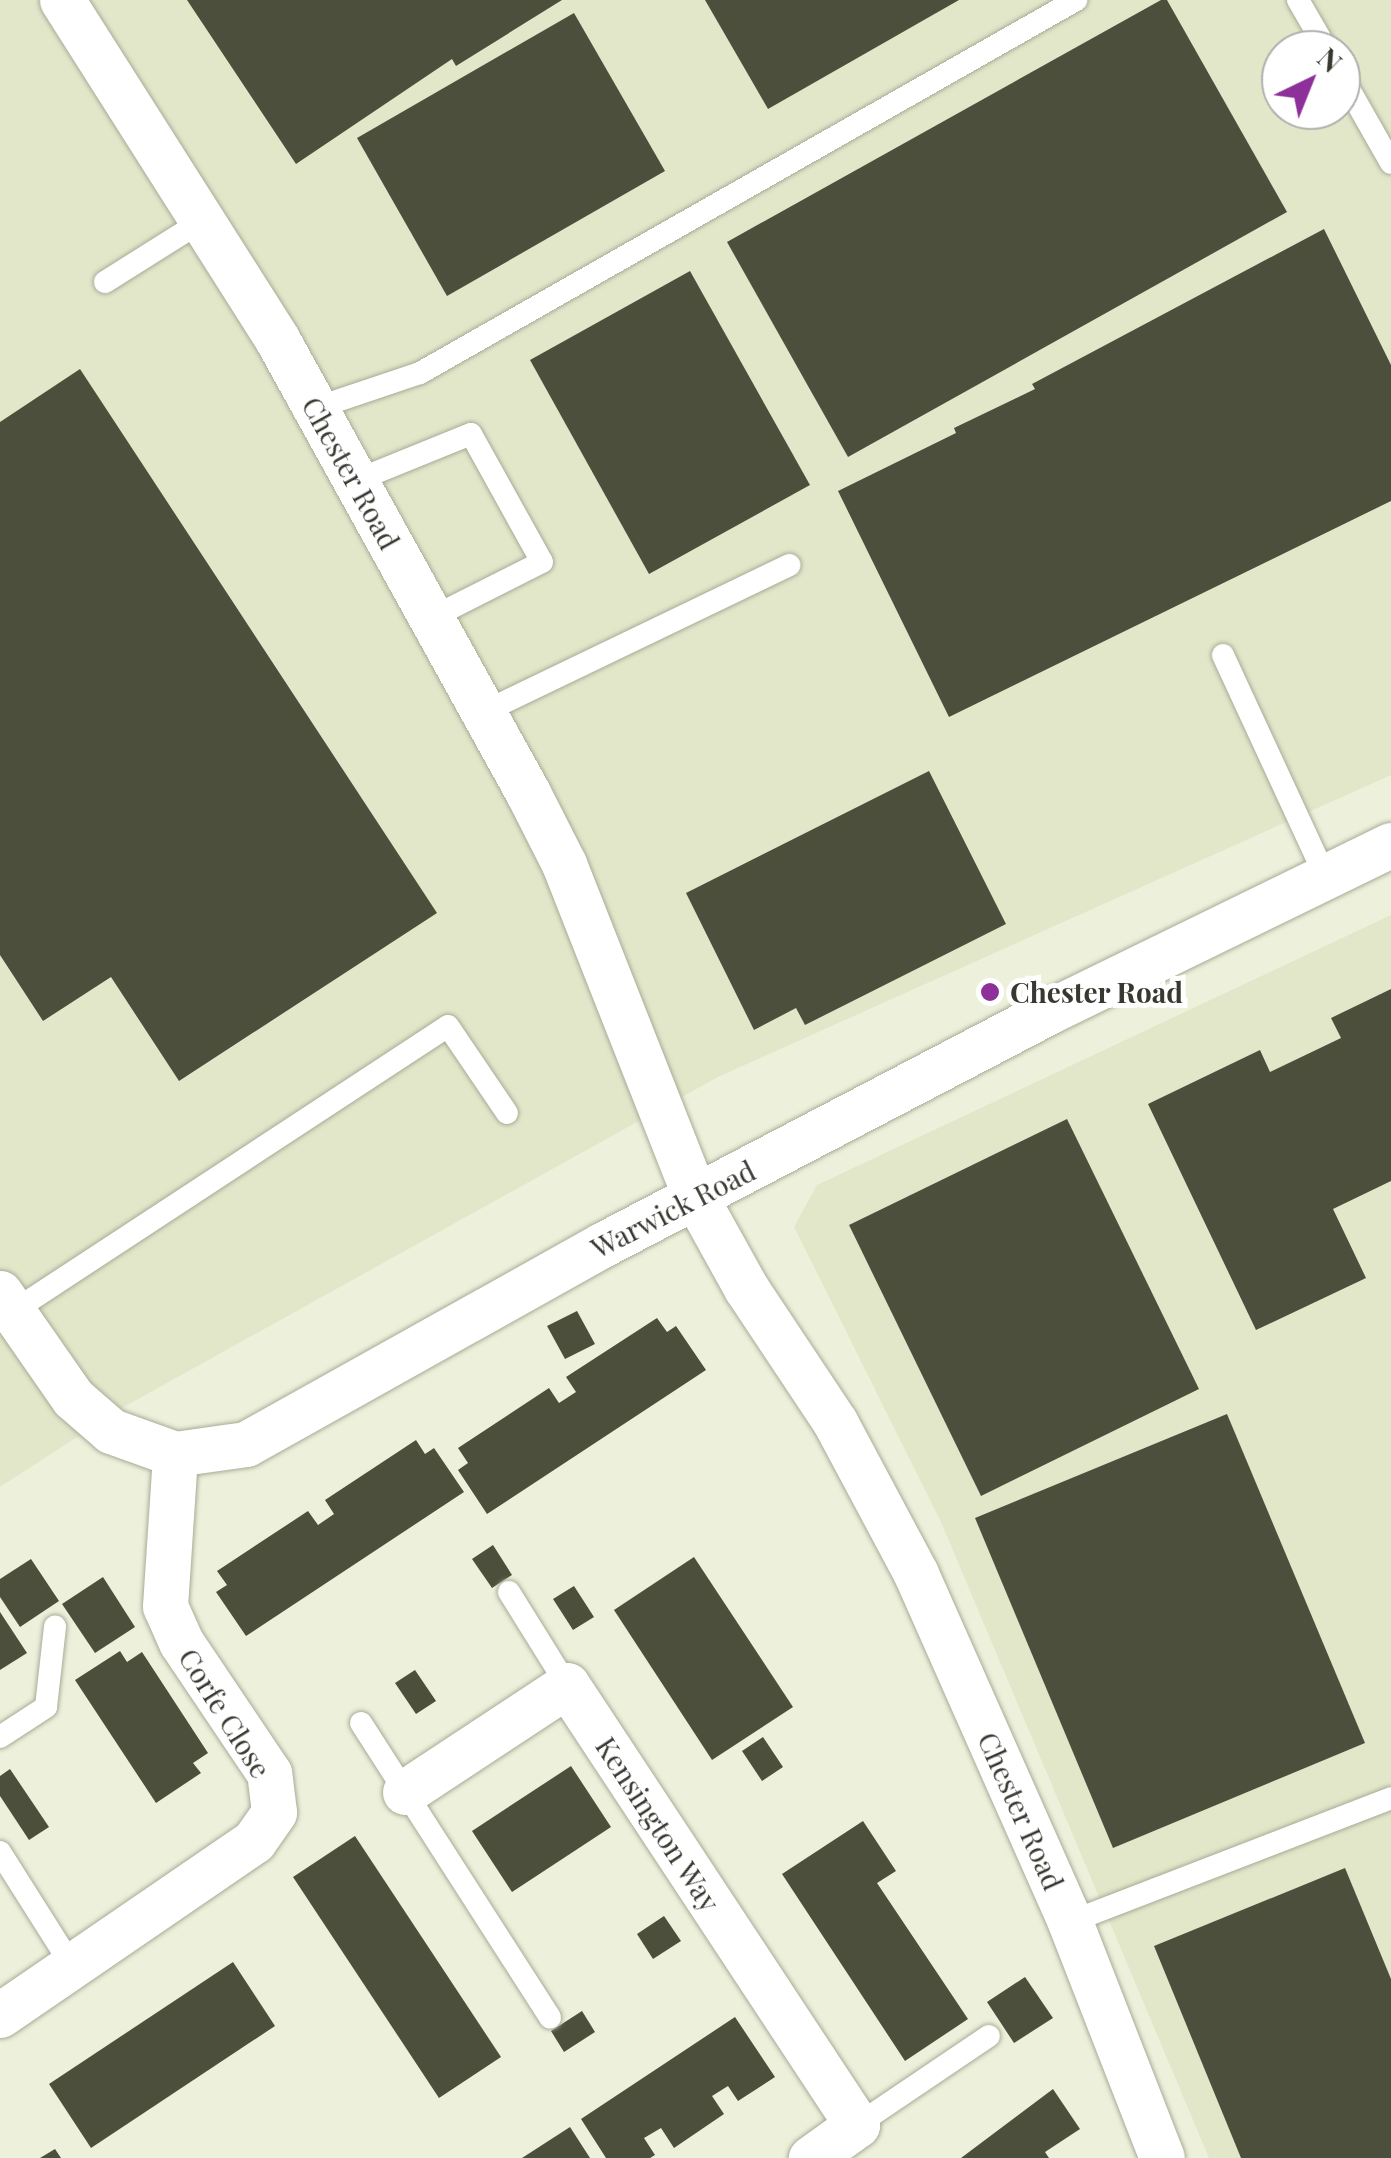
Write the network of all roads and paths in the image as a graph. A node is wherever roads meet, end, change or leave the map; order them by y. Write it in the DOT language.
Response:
graph roads {
  1 [pos="62,0"];
  2 [pos="1076,0"];
  3 [pos="1298,0"];
  4 [pos="1315,30"];
  5 [pos="1361,110"];
  6 [pos="1391,163"];
  7 [pos="202,221"];
  8 [pos="106,282"];
  9 [pos="316,408"];
  10 [pos="355,482"];
  11 [pos="790,564"];
  12 [pos="431,618"];
  13 [pos="1224,655"];
  14 [pos="484,712"];
  15 [pos="1391,845"];
  16 [pos="1325,876"];
  17 [pos="507,1113"];
  18 [pos="696,1196"];
  19 [pos="6,1303"];
  20 [pos="174,1454"];
  21 [pos="509,1592"];
  22 [pos="55,1627"];
  23 [pos="567,1684"];
  24 [pos="362,1723"];
  25 [pos="0,1738"];
  26 [pos="405,1792"];
  27 [pos="1391,1798"];
  28 [pos="0,1852"];
  29 [pos="1070,1922"];
  30 [pos="72,1966"];
  31 [pos="0,2015"];
  32 [pos="550,2016"];
  33 [pos="988,2036"];
  34 [pos="857,2125"];
  35 [pos="810,2158"];
  36 [pos="1162,2158"];
  1 -- 7 [label="street, Chester Road"];
  2 -- 9 [label="lane"];
  3 -- 4 [label="lane"];
  5 -- 6 [label="lane"];
  7 -- 8 [label="lane"];
  7 -- 9 [label="street, Chester Road"];
  9 -- 10 [label="street, Chester Road"];
  10 -- 12 [label="street, Chester Road"];
  10 -- 12 [label="lane"];
  11 -- 14 [label="lane"];
  12 -- 14 [label="street, Chester Road"];
  13 -- 16 [label="lane"];
  14 -- 18 [label="street, Chester Road"];
  15 -- 16 [label="street, Warwick Road"];
  16 -- 18 [label="street, Warwick Road"];
  17 -- 19 [label="lane"];
  18 -- 20 [label="street, Warwick Road"];
  18 -- 29 [label="street, Chester Road"];
  19 -- 20 [label="street, Warwick Road"];
  20 -- 30 [label="street, Corfe Close"];
  21 -- 23 [label="lane"];
  22 -- 25 [label="lane"];
  23 -- 26 [label="street"];
  23 -- 34 [label="street, Kensington Way"];
  24 -- 26 [label="lane"];
  26 -- 32 [label="lane"];
  27 -- 29 [label="lane"];
  28 -- 30 [label="lane"];
  29 -- 36 [label="street, Chester Road"];
  30 -- 31 [label="street, Corfe Close"];
  33 -- 34 [label="lane"];
  34 -- 35 [label="street"];
}
